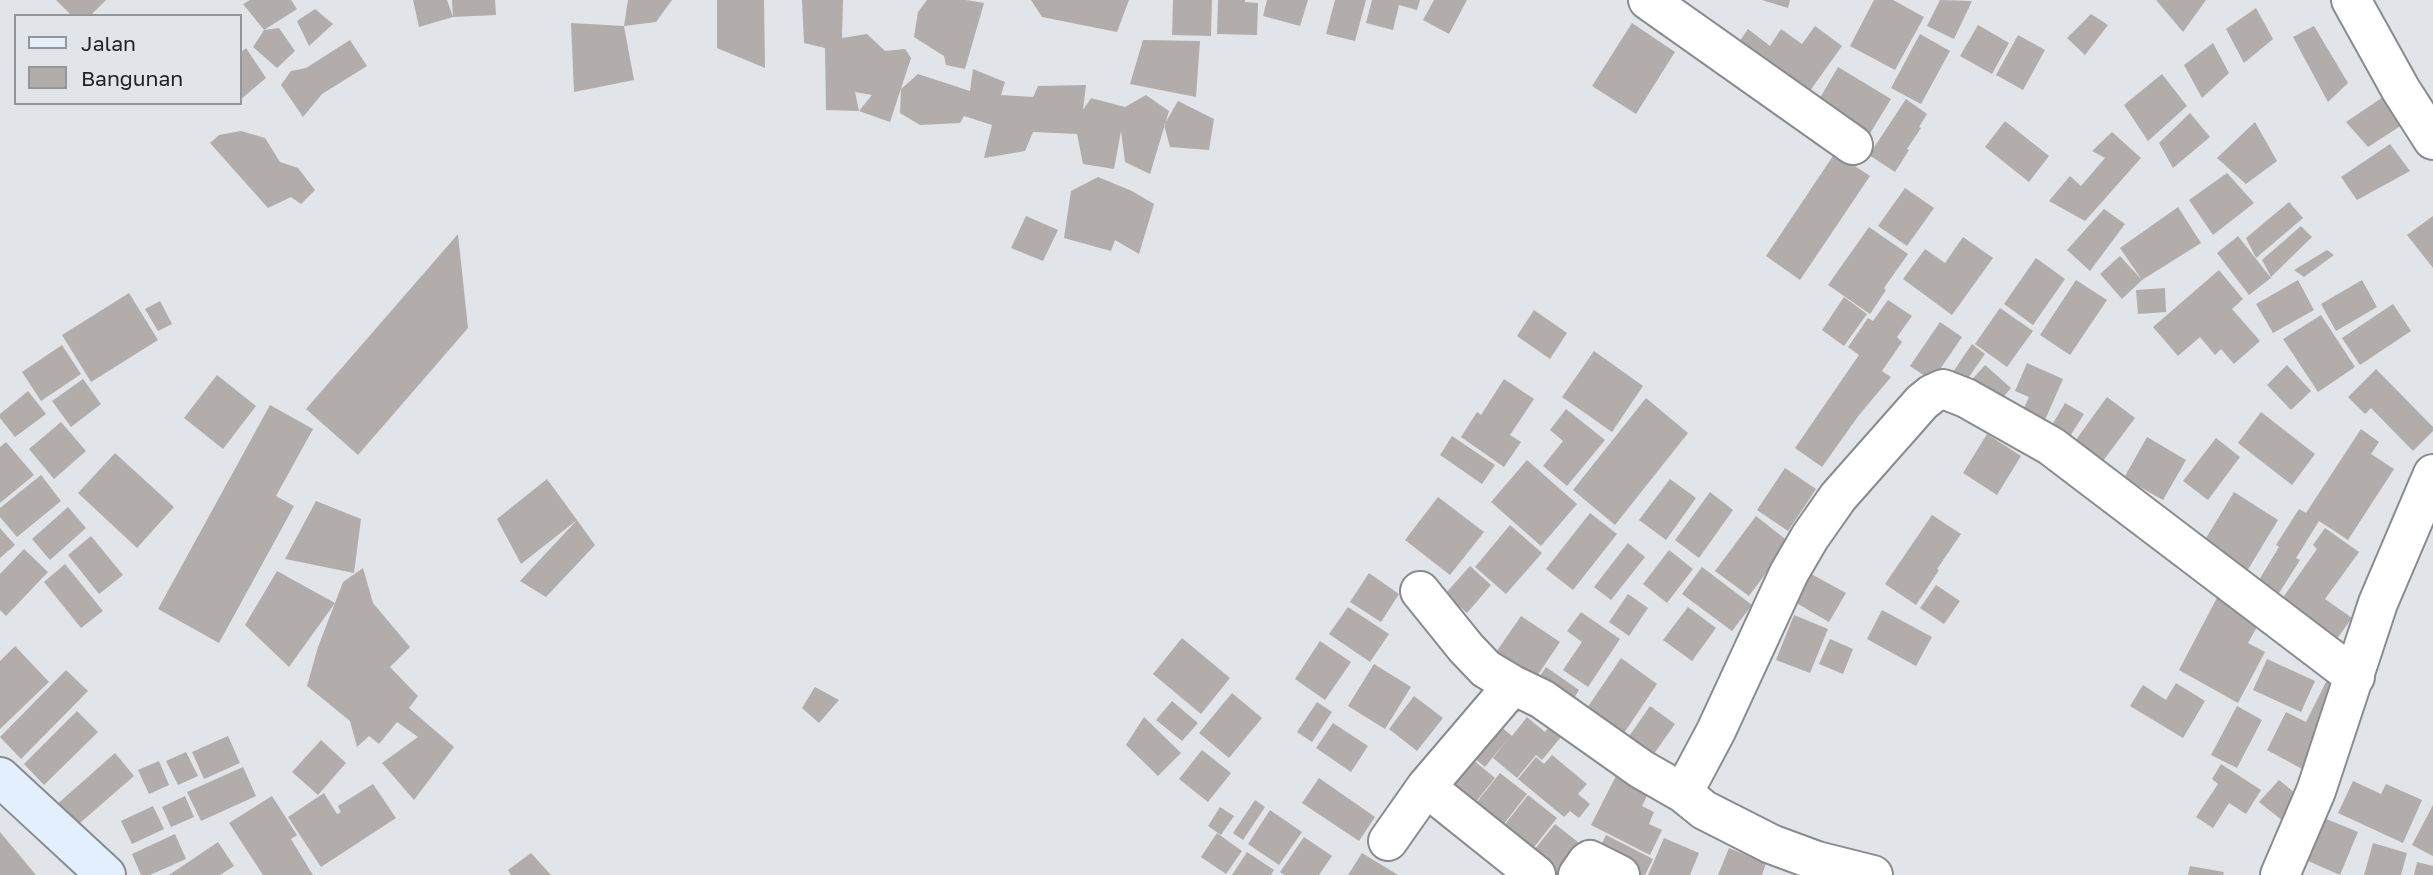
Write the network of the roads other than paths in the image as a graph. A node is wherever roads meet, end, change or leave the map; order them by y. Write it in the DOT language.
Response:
graph roads {
  1 [pos="1648,0"];
  2 [pos="2351,0"];
  3 [pos="2433,140"];
  4 [pos="1853,145"];
  5 [pos="2433,474"];
  6 [pos="1420,591"];
  7 [pos="2355,677"];
  8 [pos="1513,685"];
  9 [pos="0,777"];
  10 [pos="1426,787"];
  11 [pos="1683,793"];
  12 [pos="1388,841"];
  13 [pos="106,875"];
  14 [pos="1536,875"];
  15 [pos="1578,875"];
  16 [pos="1619,875"];
  17 [pos="1873,875"];
  18 [pos="2280,875"];
  1 -- 4 [label="street"];
  2 -- 3 [label="street"];
  5 -- 7 [label="street"];
  6 -- 8 [label="street"];
  7 -- 11 [label="street"];
  7 -- 18 [label="street"];
  8 -- 10 [label="street"];
  8 -- 11 [label="street"];
  9 -- 13 [label="main road"];
  10 -- 12 [label="street"];
  10 -- 14 [label="street"];
  11 -- 17 [label="street"];
  15 -- 16 [label="street"];
}
